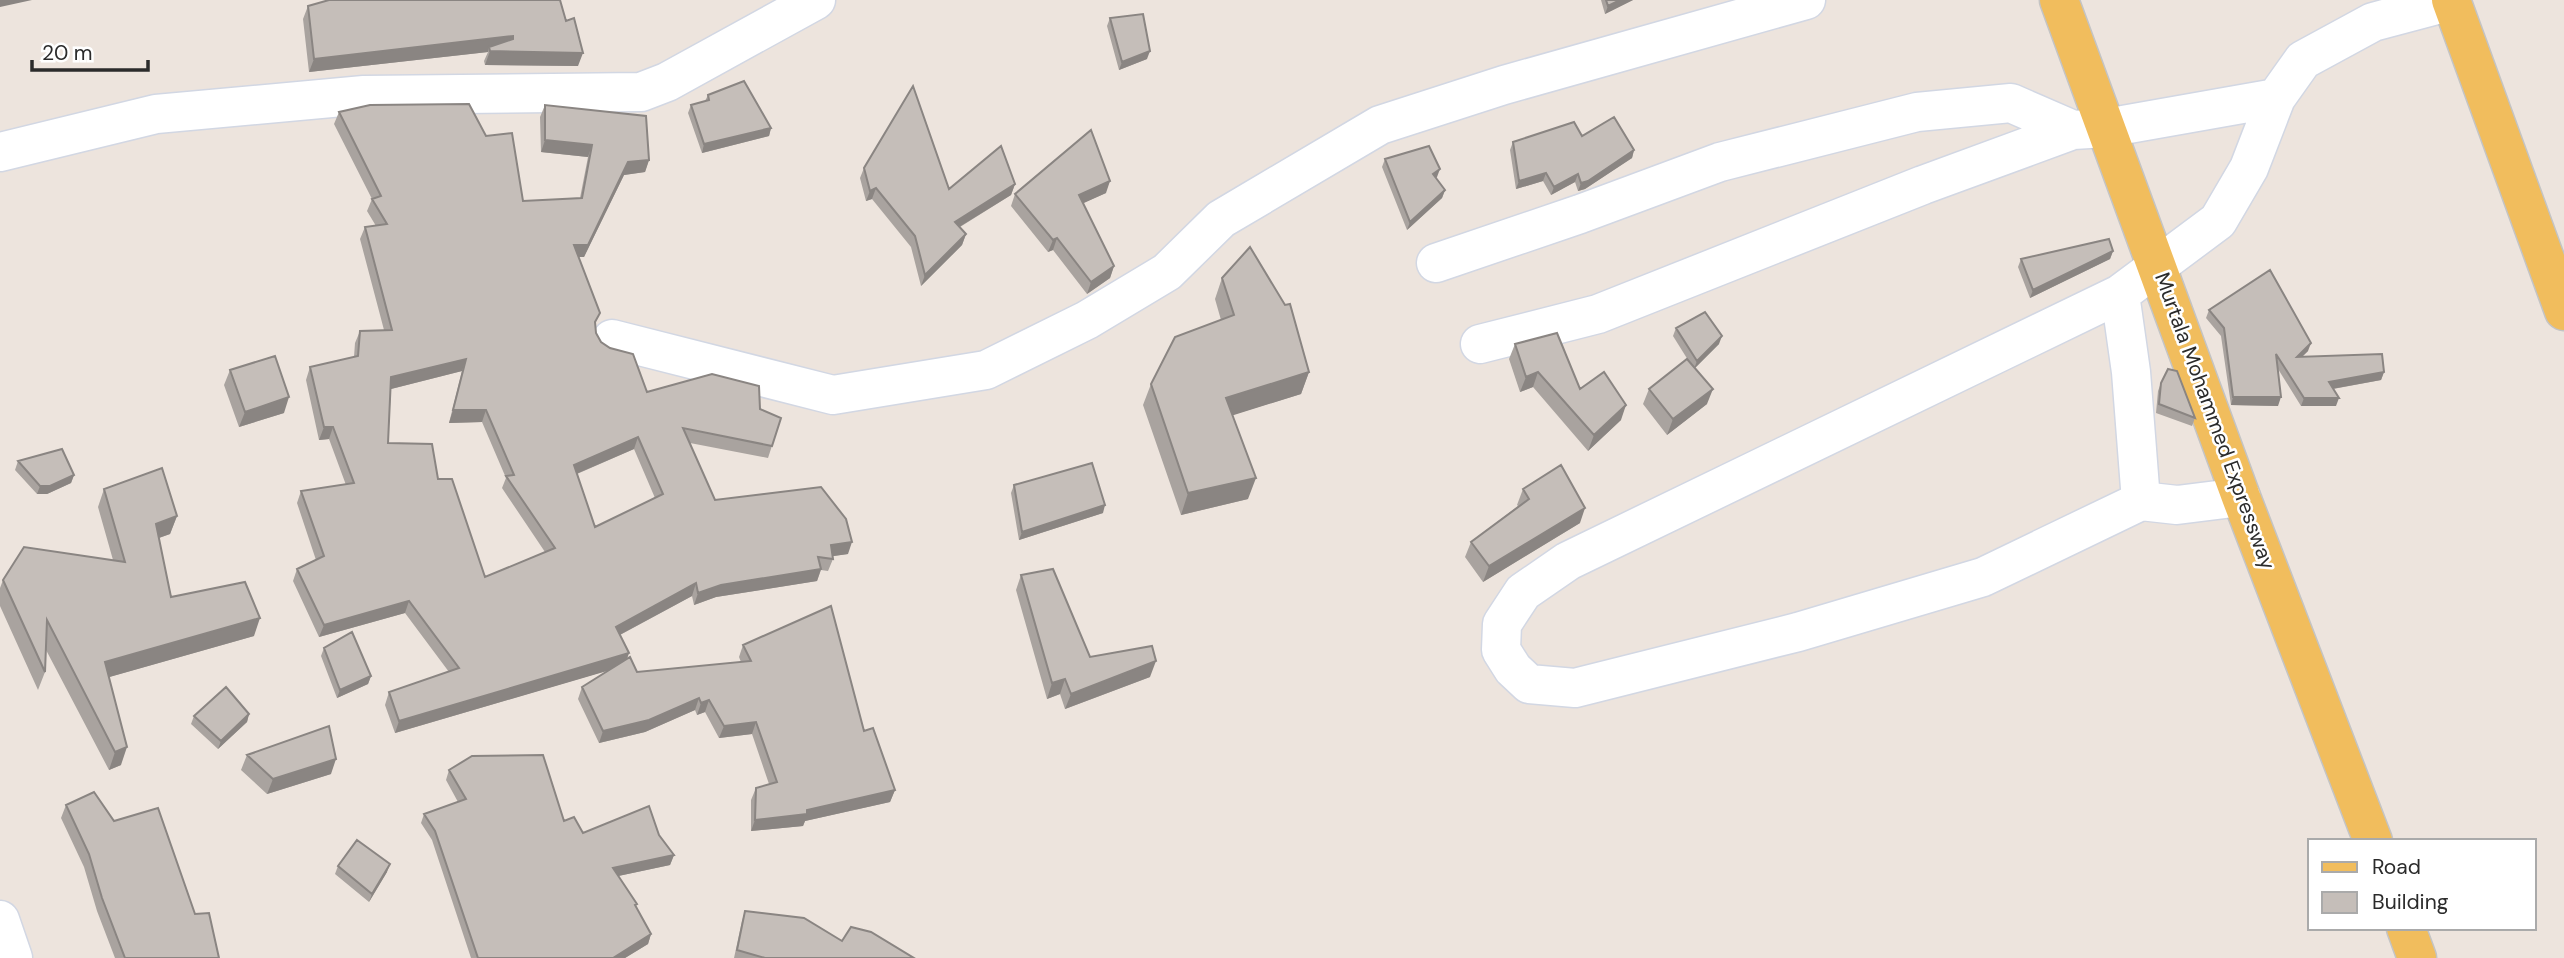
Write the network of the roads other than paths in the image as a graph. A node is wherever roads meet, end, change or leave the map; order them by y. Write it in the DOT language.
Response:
graph roads {
  1 [pos="816,0"];
  2 [pos="1806,0"];
  3 [pos="2059,0"];
  4 [pos="2451,1"];
  5 [pos="2276,98"];
  6 [pos="2090,129"];
  7 [pos="0,152"];
  8 [pos="1436,263"];
  9 [pos="2158,265"];
  10 [pos="2120,294"];
  11 [pos="2564,312"];
  12 [pos="612,339"];
  13 [pos="1480,344"];
  14 [pos="2241,497"];
  15 [pos="2141,501"];
  16 [pos="2372,839"];
  17 [pos="0,920"];
  18 [pos="2407,930"];
  19 [pos="13,958"];
  20 [pos="2417,958"];
  1 -- 7 [label="street"];
  2 -- 12 [label="street"];
  3 -- 6 [label="main road, Murtala Mohammed Expressway"];
  4 -- 5 [label="street"];
  4 -- 11 [label="main road"];
  5 -- 6 [label="street"];
  5 -- 9 [label="street"];
  6 -- 8 [label="street"];
  6 -- 9 [label="main road, Murtala Mohammed Expressway"];
  6 -- 13 [label="street"];
  9 -- 10 [label="street"];
  9 -- 14 [label="main road, Murtala Mohammed Expressway"];
  10 -- 15 [label="street"];
  10 -- 15 [label="street"];
  14 -- 15 [label="street"];
  14 -- 16 [label="main road, Murtala Mohammed Expressway"];
  17 -- 19 [label="street"];
  18 -- 20 [label="main road"];
}
